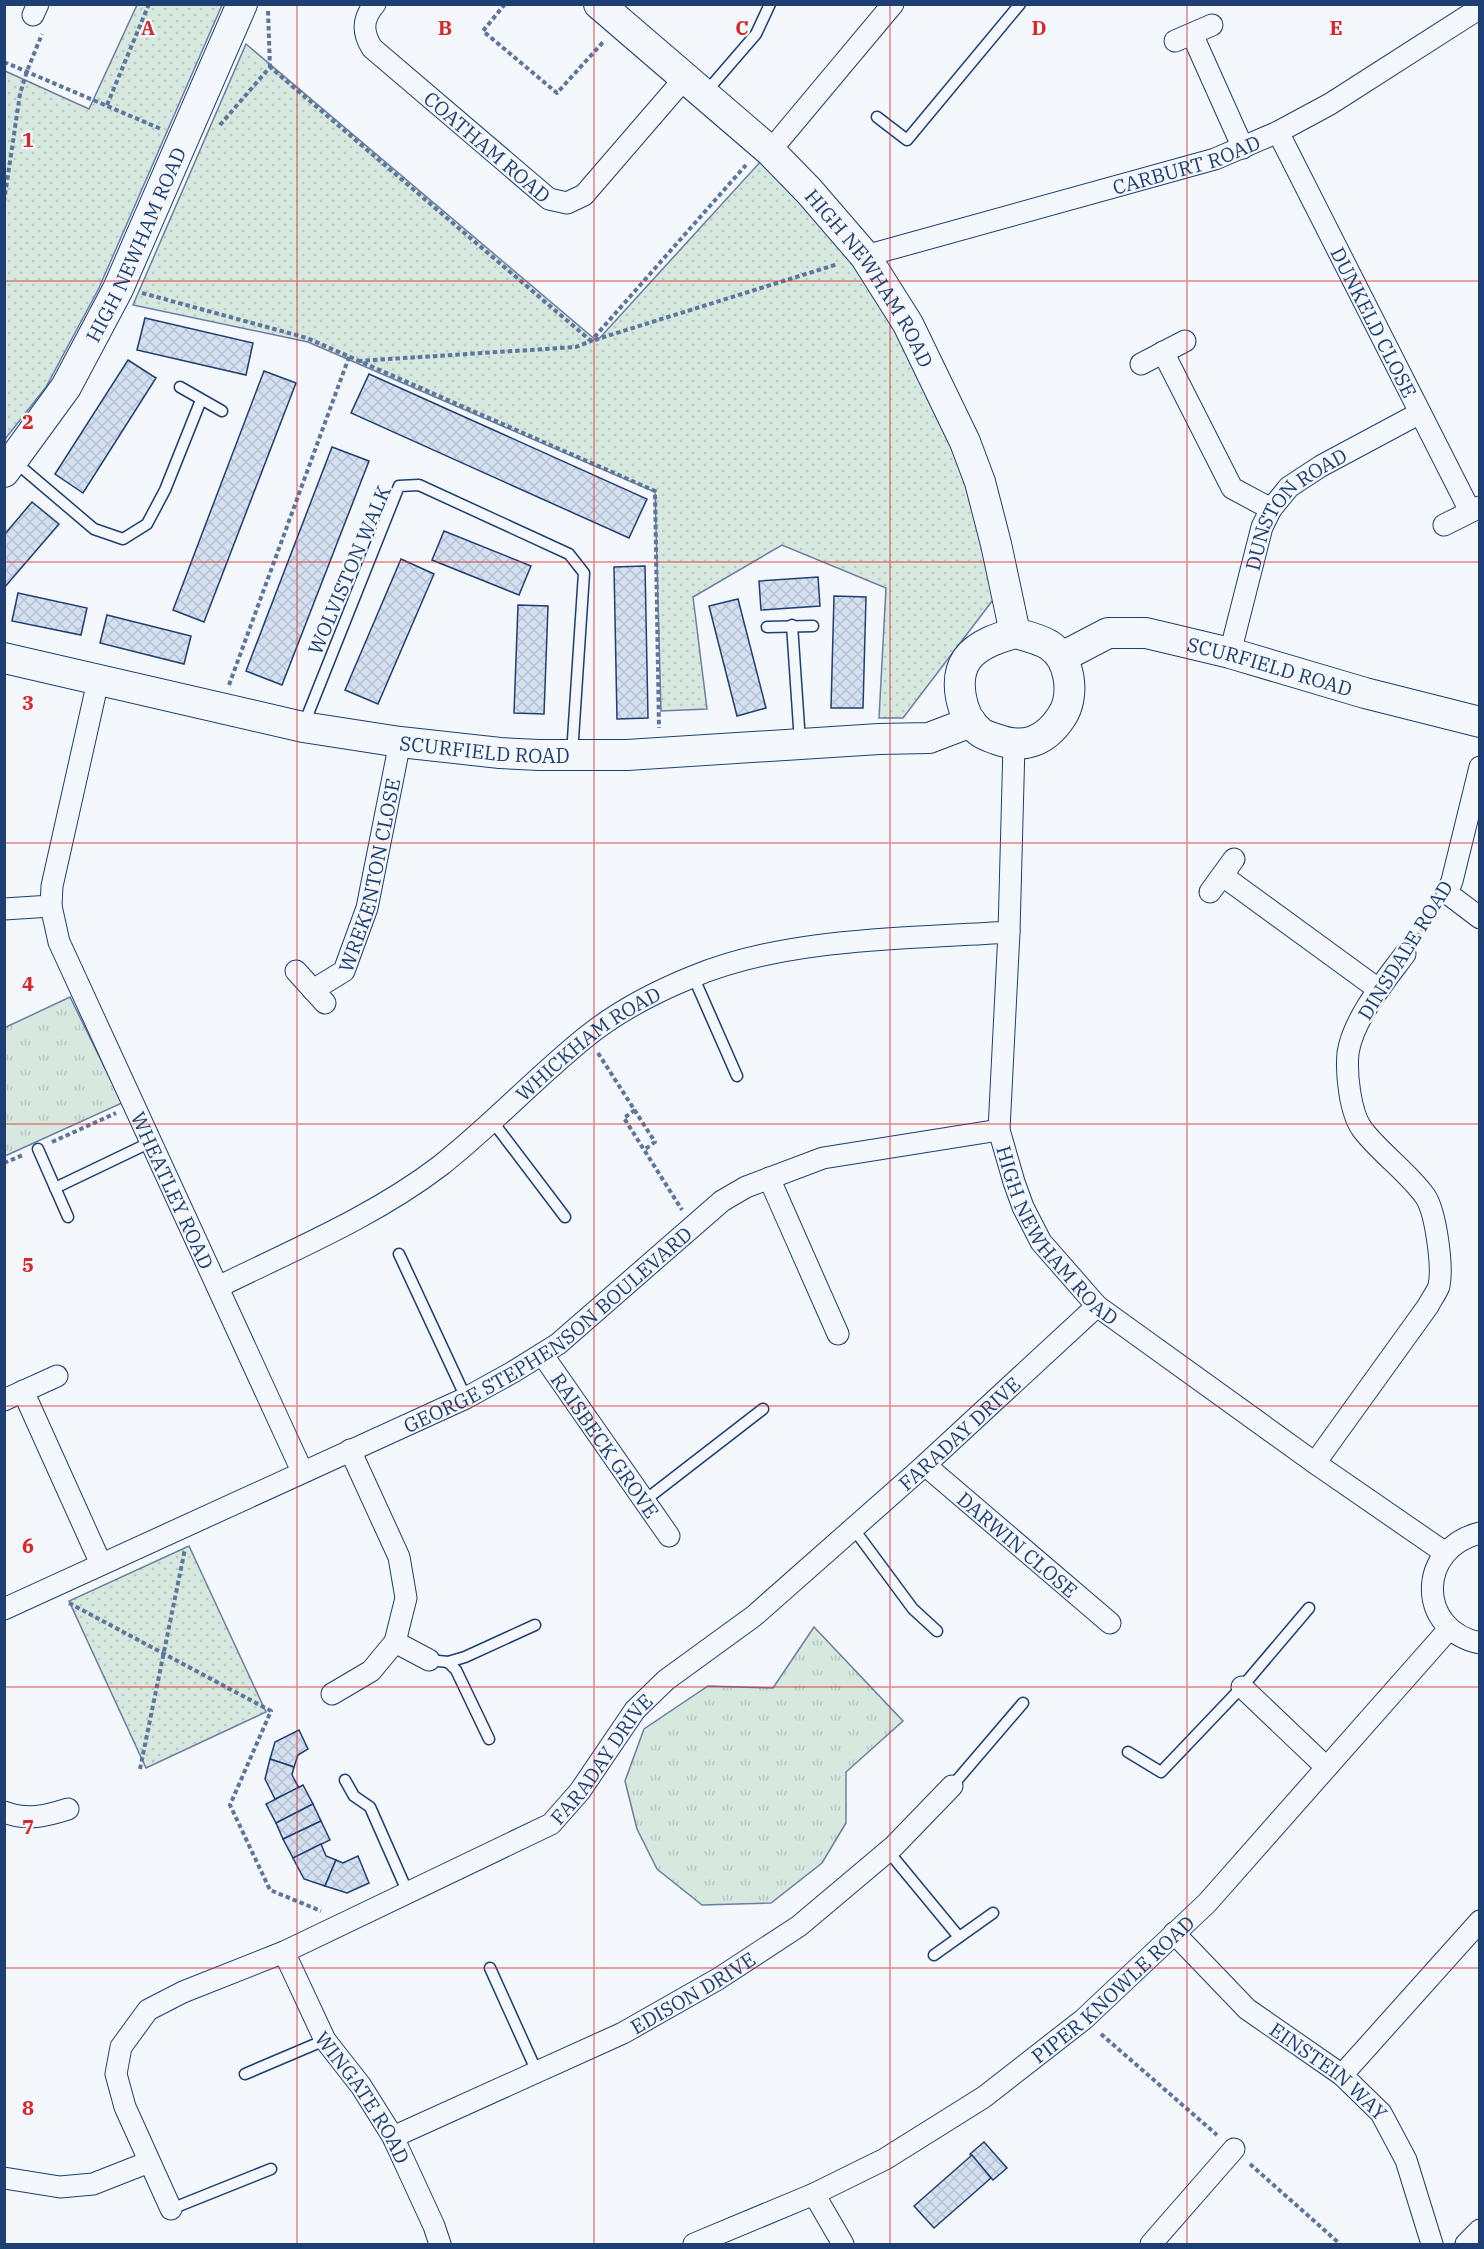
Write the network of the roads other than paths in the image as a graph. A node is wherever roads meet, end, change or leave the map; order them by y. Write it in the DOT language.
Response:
graph roads {
  1 [pos="242,4"];
  2 [pos="375,4"];
  3 [pos="599,4"];
  4 [pos="770,4"];
  5 [pos="893,4"];
  6 [pos="1020,4"];
  7 [pos="1479,8"];
  8 [pos="1212,25"];
  9 [pos="694,87"];
  10 [pos="877,117"];
  11 [pos="1278,132"];
  12 [pos="1243,148"];
  13 [pos="767,149"];
  14 [pos="865,255"];
  15 [pos="1185,341"];
  16 [pos="1163,352"];
  17 [pos="1141,364"];
  18 [pos="180,387"];
  19 [pos="201,400"];
  20 [pos="222,411"];
  21 [pos="1420,413"];
  22 [pos="9,467"];
  23 [pos="1271,509"];
  24 [pos="1475,509"];
  25 [pos="1444,525"];
  26 [pos="792,625"];
  27 [pos="813,626"];
  28 [pos="767,627"];
  29 [pos="1015,633"];
  30 [pos="1230,653"];
  31 [pos="1062,657"];
  32 [pos="4,658"];
  33 [pos="98,681"];
  34 [pos="971,722"];
  35 [pos="1479,722"];
  36 [pos="303,727"];
  37 [pos="400,742"];
  38 [pos="800,745"];
  39 [pos="1014,745"];
  40 [pos="572,754"];
  41 [pos="1479,767"];
  42 [pos="1222,876"];
  43 [pos="51,906"];
  44 [pos="4,909"];
  45 [pos="1479,918"];
  46 [pos="1009,932"];
  47 [pos="1405,954"];
  48 [pos="296,971"];
  49 [pos="693,976"];
  50 [pos="1378,989"];
  51 [pos="737,1076"];
  52 [pos="493,1122"];
  53 [pos="999,1130"];
  54 [pos="151,1142"];
  55 [pos="38,1149"];
  56 [pos="769,1178"];
  57 [pos="55,1188"];
  58 [pos="565,1216"];
  59 [pos="68,1217"];
  60 [pos="399,1254"];
  61 [pos="218,1287"];
  62 [pos="1097,1306"];
  63 [pos="838,1334"];
  64 [pos="542,1354"];
  65 [pos="57,1376"];
  66 [pos="14,1395"];
  67 [pos="466,1398"];
  68 [pos="764,1409"];
  69 [pos="350,1450"];
  70 [pos="1315,1463"];
  71 [pos="926,1465"];
  72 [pos="302,1471"];
  73 [pos="645,1501"];
  74 [pos="853,1528"];
  75 [pos="1479,1533"];
  76 [pos="669,1536"];
  77 [pos="1444,1552"];
  78 [pos="101,1564"];
  79 [pos="1309,1608"];
  80 [pos="4,1609"];
  81 [pos="1110,1623"];
  82 [pos="535,1625"];
  83 [pos="1449,1629"];
  84 [pos="937,1630"];
  85 [pos="395,1642"];
  86 [pos="1479,1643"];
  87 [pos="439,1661"];
  88 [pos="1242,1687"];
  89 [pos="332,1694"];
  90 [pos="1023,1703"];
  91 [pos="489,1739"];
  92 [pos="1128,1752"];
  93 [pos="1326,1767"];
  94 [pos="345,1780"];
  95 [pos="952,1786"];
  96 [pos="68,1809"];
  97 [pos="4,1812"];
  98 [pos="888,1851"];
  99 [pos="408,1893"];
  100 [pos="993,1913"];
  101 [pos="1479,1921"];
  102 [pos="1174,1933"];
  103 [pos="958,1937"];
  104 [pos="284,1952"];
  105 [pos="934,1956"];
  106 [pos="490,1968"];
  107 [pos="326,2040"];
  108 [pos="537,2072"];
  109 [pos="245,2074"];
  110 [pos="1342,2075"];
  111 [pos="393,2137"];
  112 [pos="1233,2149"];
  113 [pos="149,2162"];
  114 [pos="271,2169"];
  115 [pos="4,2178"];
  116 [pos="814,2194"];
  117 [pos="171,2209"];
  118 [pos="1479,2230"];
  119 [pos="440,2244"];
  120 [pos="694,2244"];
  121 [pos="843,2244"];
  122 [pos="1151,2244"];
  123 [pos="1432,2244"];
  124 [pos="1466,2244"];
  1 -- 22 [label="street, HIGH NEWHAM ROAD"];
  2 -- 9 [label="street, COATHAM ROAD"];
  3 -- 9 [label="street, HIGH NEWHAM ROAD"];
  4 -- 9 [label="lane"];
  5 -- 13 [label="street"];
  6 -- 10 [label="lane"];
  7 -- 11 [label="street, CARBURT ROAD"];
  8 -- 12 [label="street"];
  9 -- 13 [label="street, HIGH NEWHAM ROAD"];
  11 -- 12 [label="street, CARBURT ROAD"];
  11 -- 21 [label="street, DUNKELD CLOSE"];
  12 -- 14 [label="street, CARBURT ROAD"];
  13 -- 14 [label="street, HIGH NEWHAM ROAD"];
  14 -- 29 [label="street, HIGH NEWHAM ROAD"];
  15 -- 16 [label="street"];
  16 -- 17 [label="street"];
  16 -- 23 [label="street"];
  18 -- 19 [label="lane"];
  19 -- 20 [label="lane"];
  19 -- 22 [label="lane"];
  21 -- 23 [label="street, DUNSTON ROAD"];
  21 -- 24 [label="street, DUNKELD CLOSE"];
  23 -- 30 [label="street, DUNSTON ROAD"];
  24 -- 25 [label="street, DUNKELD CLOSE"];
  26 -- 27 [label="lane"];
  26 -- 28 [label="lane"];
  26 -- 38 [label="lane"];
  29 -- 31 [label="street"];
  29 -- 34 [label="street"];
  30 -- 31 [label="street, SCURFIELD ROAD"];
  30 -- 35 [label="street, SCURFIELD ROAD"];
  31 -- 39 [label="street"];
  32 -- 33 [label="street, SCURFIELD ROAD"];
  33 -- 36 [label="street, SCURFIELD ROAD"];
  33 -- 43 [label="street, WHEATLEY ROAD"];
  34 -- 38 [label="street, SCURFIELD ROAD"];
  34 -- 39 [label="street"];
  36 -- 37 [label="street, SCURFIELD ROAD"];
  36 -- 40 [label="lane, WOLVISTON WALK"];
  37 -- 40 [label="street, SCURFIELD ROAD"];
  37 -- 48 [label="street, WREKENTON CLOSE"];
  38 -- 40 [label="street, SCURFIELD ROAD"];
  39 -- 46 [label="street, HIGH NEWHAM ROAD"];
  41 -- 45 [label="street, DINSDALE ROAD"];
  42 -- 50 [label="street"];
  43 -- 44 [label="street"];
  43 -- 54 [label="street, WHEATLEY ROAD"];
  46 -- 49 [label="street, WHICKHAM ROAD"];
  46 -- 53 [label="street, HIGH NEWHAM ROAD"];
  47 -- 50 [label="street, DINSDALE ROAD"];
  49 -- 51 [label="lane"];
  49 -- 52 [label="street, WHICKHAM ROAD"];
  50 -- 70 [label="street, DINSDALE ROAD"];
  52 -- 58 [label="lane"];
  52 -- 61 [label="street, WHICKHAM ROAD"];
  53 -- 56 [label="street, GEORGE STEPHENSON BOULEVARD"];
  53 -- 62 [label="street, HIGH NEWHAM ROAD"];
  54 -- 57 [label="lane"];
  54 -- 61 [label="street, WHEATLEY ROAD"];
  55 -- 57 [label="lane"];
  56 -- 63 [label="street"];
  56 -- 64 [label="street, GEORGE STEPHENSON BOULEVARD"];
  57 -- 59 [label="lane"];
  60 -- 67 [label="lane"];
  61 -- 72 [label="street, WHEATLEY ROAD"];
  62 -- 70 [label="street, HIGH NEWHAM ROAD"];
  62 -- 71 [label="street, FARADAY DRIVE"];
  64 -- 67 [label="street, GEORGE STEPHENSON BOULEVARD"];
  64 -- 73 [label="street, RAISBECK GROVE"];
  65 -- 66 [label="street"];
  66 -- 78 [label="street"];
  67 -- 69 [label="street, GEORGE STEPHENSON BOULEVARD"];
  68 -- 73 [label="lane"];
  69 -- 72 [label="street, GEORGE STEPHENSON BOULEVARD"];
  69 -- 85 [label="street"];
  70 -- 77 [label="street, HIGH NEWHAM ROAD"];
  71 -- 74 [label="street, FARADAY DRIVE"];
  71 -- 81 [label="street, DARWIN CLOSE"];
  72 -- 78 [label="street, GEORGE STEPHENSON BOULEVARD"];
  73 -- 76 [label="street, RAISBECK GROVE"];
  74 -- 84 [label="lane"];
  74 -- 99 [label="street, FARADAY DRIVE"];
  75 -- 77 [label="street"];
  77 -- 83 [label="street"];
  78 -- 80 [label="street, GEORGE STEPHENSON BOULEVARD"];
  79 -- 88 [label="lane"];
  82 -- 87 [label="lane"];
  83 -- 86 [label="street"];
  83 -- 93 [label="street, PIPER KNOWLE ROAD"];
  85 -- 87 [label="street"];
  85 -- 89 [label="street"];
  87 -- 91 [label="lane"];
  88 -- 92 [label="lane"];
  88 -- 93 [label="street"];
  90 -- 95 [label="lane"];
  93 -- 102 [label="street, PIPER KNOWLE ROAD"];
  94 -- 99 [label="lane"];
  95 -- 98 [label="street, EDISON DRIVE"];
  96 -- 97 [label="street"];
  98 -- 103 [label="lane"];
  98 -- 108 [label="street, EDISON DRIVE"];
  99 -- 104 [label="street, FARADAY DRIVE"];
  100 -- 103 [label="lane"];
  101 -- 110 [label="street"];
  102 -- 110 [label="street, EINSTEIN WAY"];
  102 -- 116 [label="street, PIPER KNOWLE ROAD"];
  103 -- 105 [label="lane"];
  104 -- 107 [label="street, WINGATE ROAD"];
  104 -- 113 [label="street, FARADAY DRIVE"];
  106 -- 108 [label="lane"];
  107 -- 109 [label="lane"];
  107 -- 111 [label="street, WINGATE ROAD"];
  108 -- 111 [label="street, EDISON DRIVE"];
  110 -- 123 [label="street, EINSTEIN WAY"];
  111 -- 119 [label="street, WINGATE ROAD"];
  112 -- 122 [label="street"];
  113 -- 115 [label="street"];
  113 -- 117 [label="street, FARADAY DRIVE"];
  114 -- 117 [label="lane"];
  116 -- 120 [label="street, PIPER KNOWLE ROAD"];
  116 -- 121 [label="street"];
  118 -- 124 [label="street"];
}
